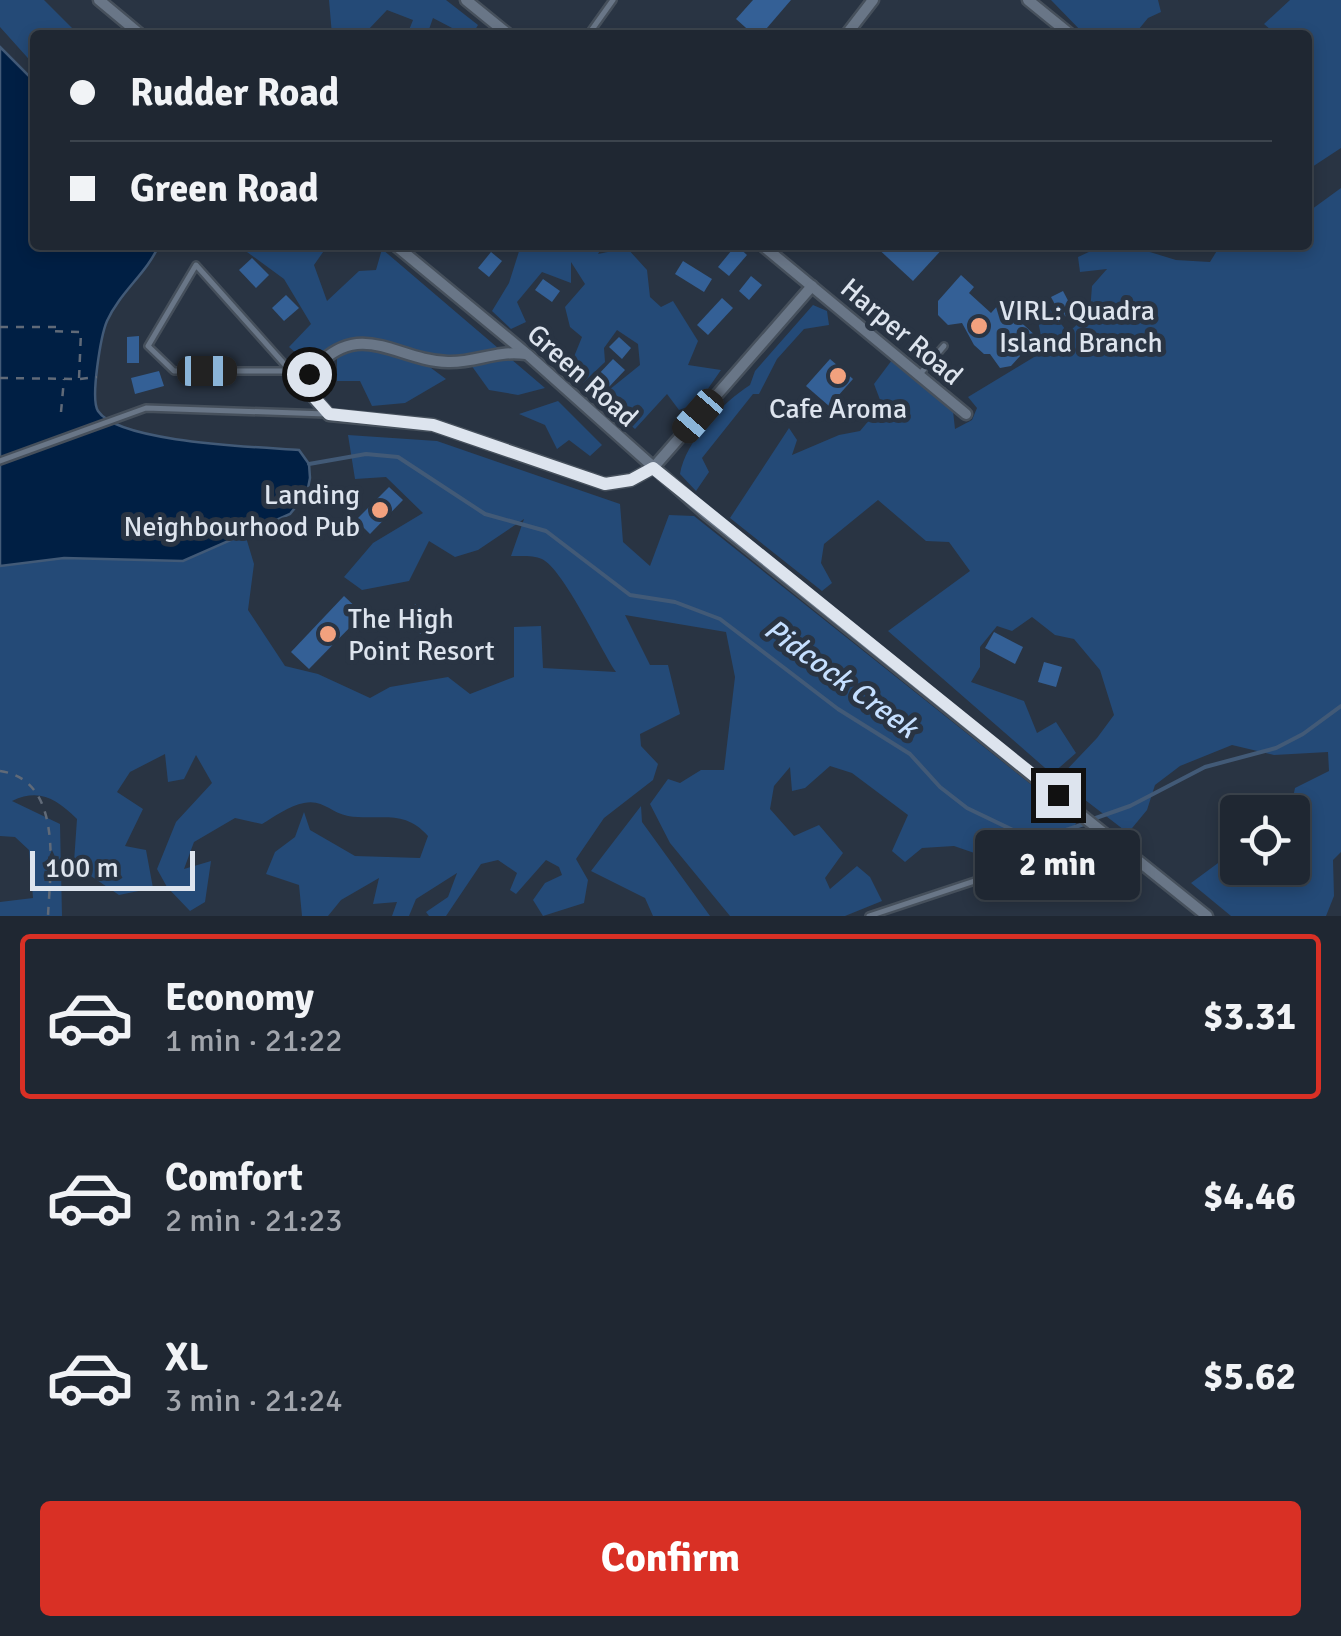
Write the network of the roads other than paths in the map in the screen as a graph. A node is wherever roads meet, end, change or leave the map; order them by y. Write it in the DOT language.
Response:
graph roads {
  1 [pos="99,0"];
  2 [pos="466,0"];
  3 [pos="612,0"];
  4 [pos="874,0"];
  5 [pos="1028,0"];
  6 [pos="135,30"];
  7 [pos="502,30"];
  8 [pos="591,30"];
  9 [pos="850,30"];
  10 [pos="1065,30"];
  11 [pos="401,250"];
  12 [pos="768,250"];
  13 [pos="812,286"];
  14 [pos="944,346"];
  15 [pos="526,354"];
  16 [pos="290,371"];
  17 [pos="919,375"];
  18 [pos="304,386"];
  19 [pos="329,414"];
  20 [pos="966,414"];
  21 [pos="0,461"];
  22 [pos="653,468"];
  23 [pos="1104,830"];
  24 [pos="868,916"];
  25 [pos="1207,916"];
  1 -- 6 [label="street"];
  2 -- 7 [label="street"];
  3 -- 8 [label="lane"];
  4 -- 9 [label="street"];
  5 -- 10 [label="street"];
  11 -- 15 [label="street, Green Road"];
  12 -- 13 [label="street, Harper Road"];
  13 -- 17 [label="street, Harper Road"];
  13 -- 22 [label="street"];
  14 -- 17 [label="lane"];
  15 -- 18 [label="street"];
  15 -- 22 [label="street, Green Road"];
  16 -- 16 [label="lane"];
  16 -- 18 [label="lane"];
  17 -- 20 [label="street, Harper Road"];
  18 -- 19 [label="street"];
  19 -- 21 [label="lane"];
  19 -- 22 [label="street"];
  22 -- 23 [label="street, Green Road"];
  23 -- 24 [label="lane"];
  23 -- 25 [label="street, Green Road"];
}
